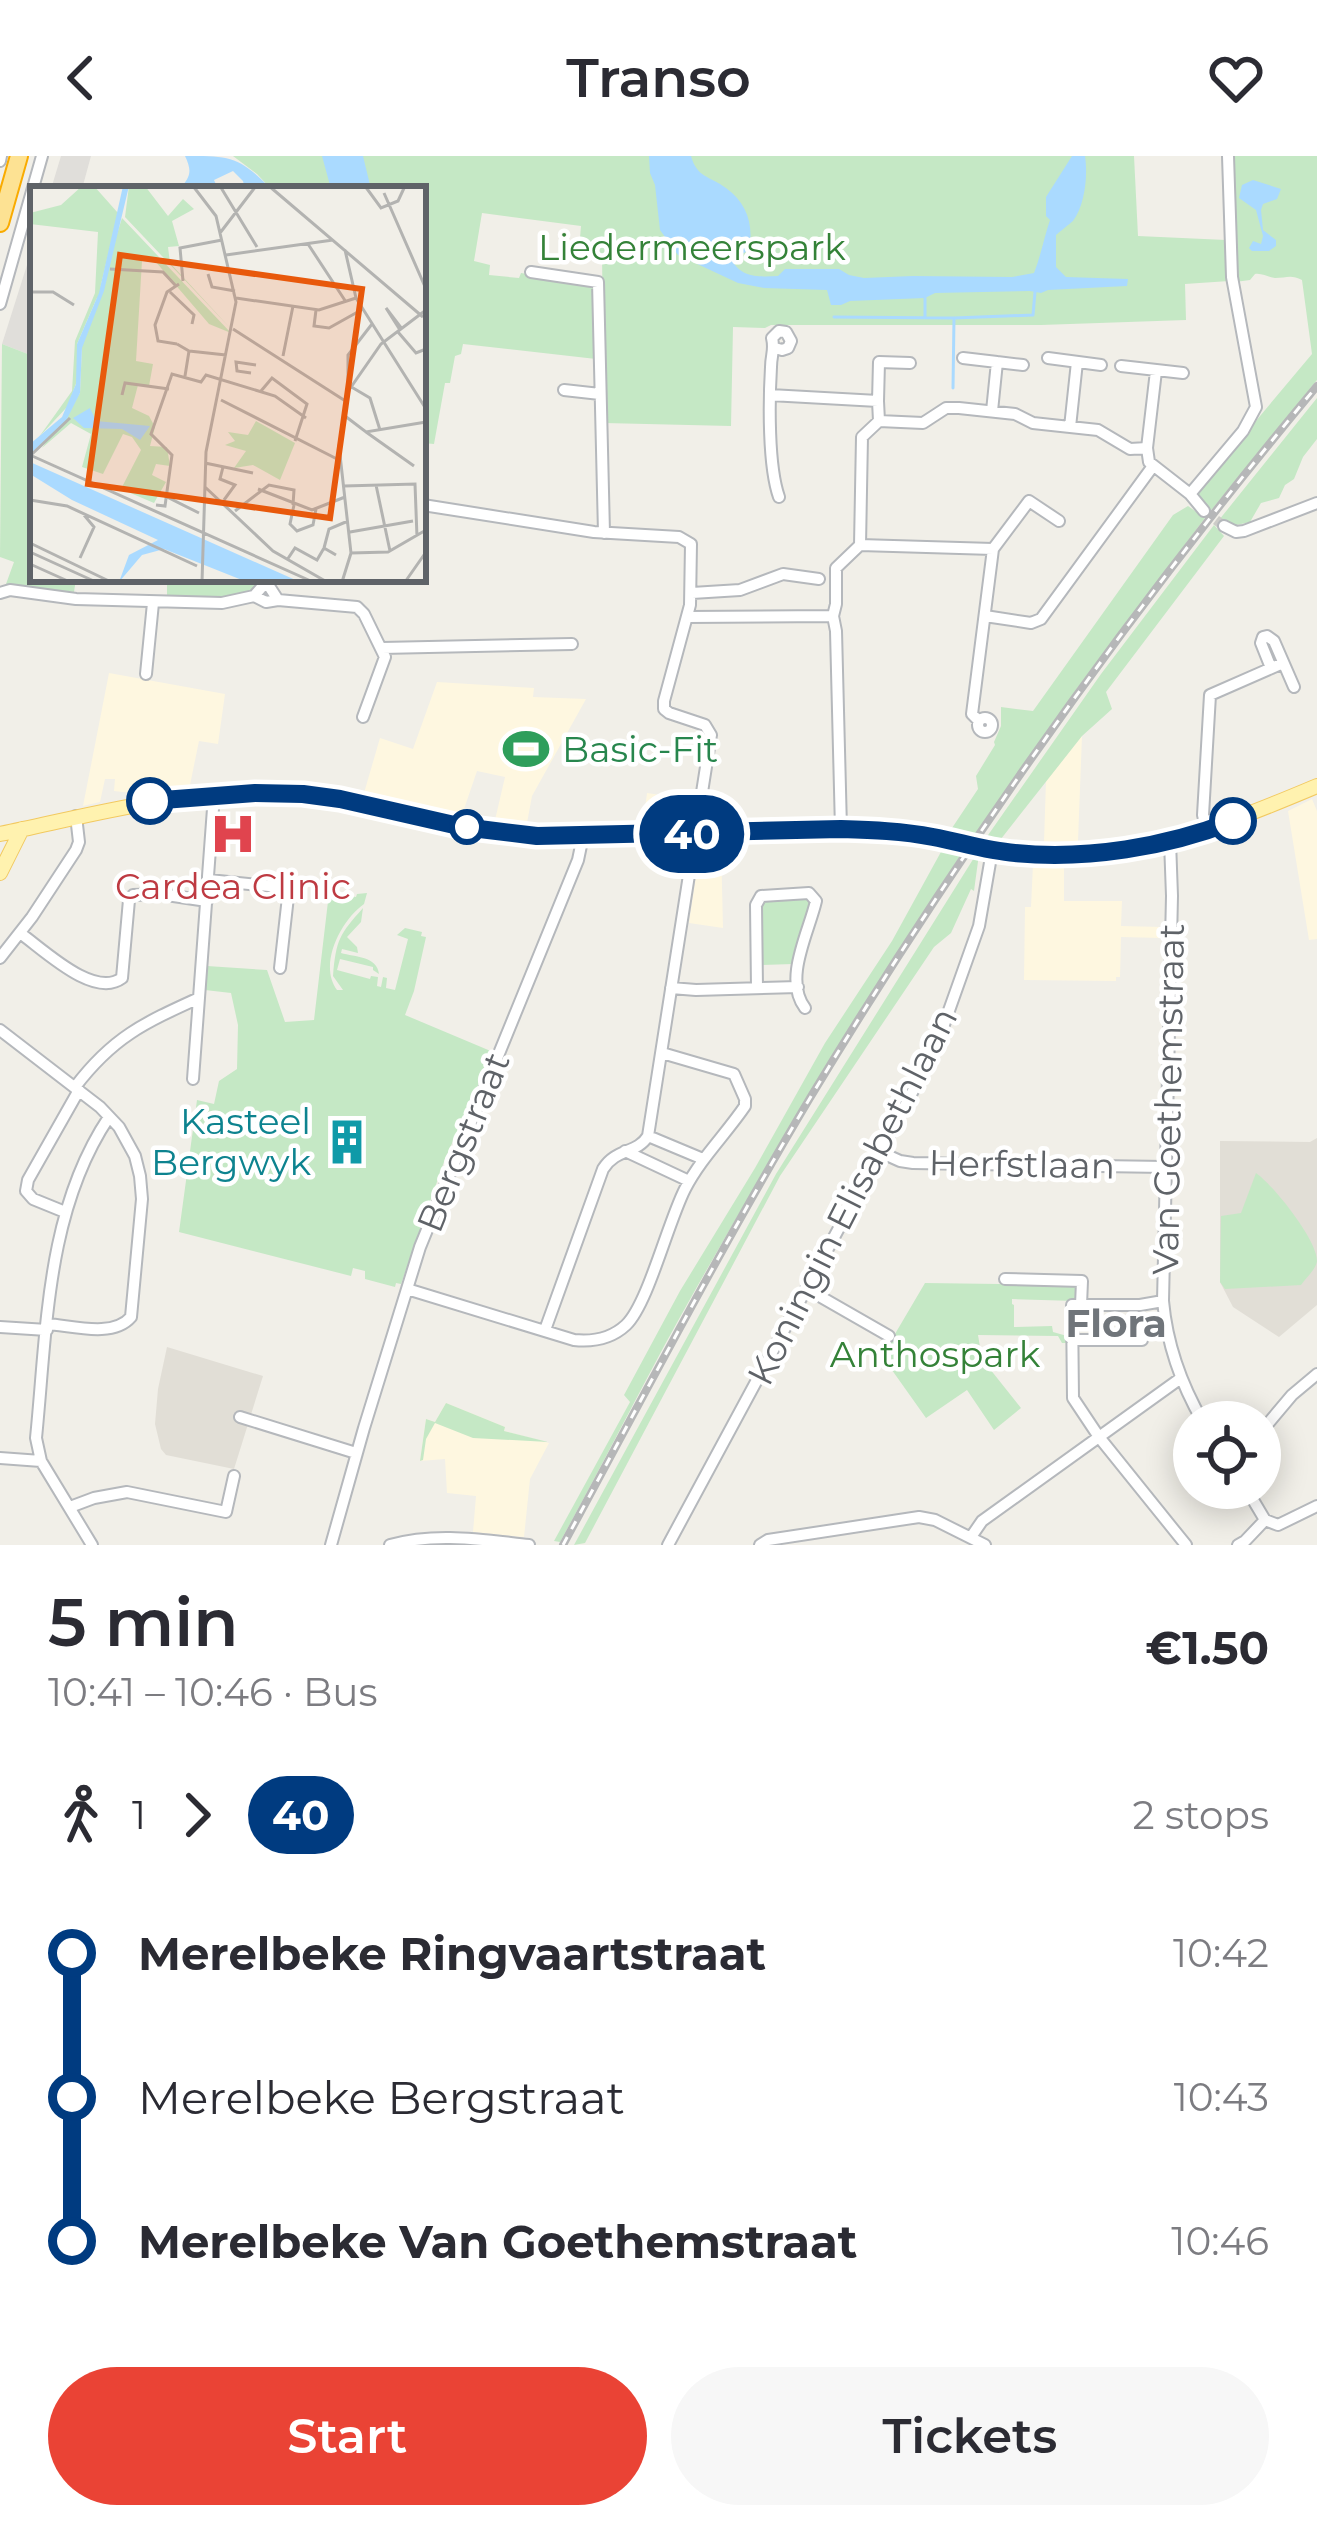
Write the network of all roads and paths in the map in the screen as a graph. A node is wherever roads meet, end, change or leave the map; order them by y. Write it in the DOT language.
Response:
graph roads {
  1 [pos="19,156"];
  2 [pos="42,156"];
  3 [pos="1228,156"];
  4 [pos="33,186"];
  5 [pos="30,198"];
  6 [pos="0,223"];
  7 [pos="531,272"];
  8 [pos="0,304"];
  9 [pos="775,348"];
  10 [pos="963,358"];
  11 [pos="1048,358"];
  12 [pos="997,362"];
  13 [pos="1076,362"];
  14 [pos="910,363"];
  15 [pos="1023,364"];
  16 [pos="1101,365"];
  17 [pos="1120,366"];
  18 [pos="1156,371"];
  19 [pos="1184,374"];
  20 [pos="563,390"];
  21 [pos="600,394"];
  22 [pos="770,395"];
  23 [pos="878,401"];
  24 [pos="992,411"];
  25 [pos="879,421"];
  26 [pos="1070,427"];
  27 [pos="1147,448"];
  28 [pos="1130,449"];
  29 [pos="1151,464"];
  30 [pos="1016,490"];
  31 [pos="1190,494"];
  32 [pos="779,497"];
  33 [pos="1029,501"];
  34 [pos="1317,503"];
  35 [pos="426,505"];
  36 [pos="1204,511"];
  37 [pos="1058,521"];
  38 [pos="1224,526"];
  39 [pos="604,533"];
  40 [pos="860,545"];
  41 [pos="992,549"];
  42 [pos="819,579"];
  43 [pos="267,582"];
  44 [pos="269,582"];
  45 [pos="0,593"];
  46 [pos="692,593"];
  47 [pos="254,596"];
  48 [pos="278,600"];
  49 [pos="153,602"];
  50 [pos="833,616"];
  51 [pos="986,616"];
  52 [pos="687,617"];
  53 [pos="572,644"];
  54 [pos="382,648"];
  55 [pos="146,674"];
  56 [pos="1294,687"];
  57 [pos="363,717"];
  58 [pos="979,721"];
  59 [pos="1317,786"];
  60 [pos="214,795"];
  61 [pos="76,816"];
  62 [pos="22,829"];
  63 [pos="841,829"];
  64 [pos="1207,831"];
  65 [pos="0,834"];
  66 [pos="696,834"];
  67 [pos="584,836"];
  68 [pos="1170,841"];
  69 [pos="992,850"];
  70 [pos="0,873"];
  71 [pos="209,880"];
  72 [pos="207,901"];
  73 [pos="20,933"];
  74 [pos="0,958"];
  75 [pos="280,968"];
  76 [pos="798,987"];
  77 [pos="671,988"];
  78 [pos="757,988"];
  79 [pos="200,998"];
  80 [pos="806,1008"];
  81 [pos="0,1030"];
  82 [pos="662,1053"];
  83 [pos="193,1078"];
  84 [pos="77,1088"];
  85 [pos="109,1117"];
  86 [pos="647,1139"];
  87 [pos="625,1151"];
  88 [pos="880,1152"];
  89 [pos="703,1159"];
  90 [pos="1165,1167"];
  91 [pos="689,1181"];
  92 [pos="65,1212"];
  93 [pos="1005,1279"];
  94 [pos="407,1288"];
  95 [pos="807,1289"];
  96 [pos="1163,1301"];
  97 [pos="1082,1305"];
  98 [pos="0,1327"];
  99 [pos="48,1327"];
  100 [pos="545,1330"];
  101 [pos="889,1336"];
  102 [pos="1142,1340"];
  103 [pos="1072,1342"];
  104 [pos="1317,1375"];
  105 [pos="1181,1378"];
  106 [pos="1192,1401"];
  107 [pos="1281,1408"];
  108 [pos="240,1417"];
  109 [pos="1099,1437"];
  110 [pos="356,1453"];
  111 [pos="0,1458"];
  112 [pos="41,1461"];
  113 [pos="234,1476"];
  114 [pos="1317,1506"];
  115 [pos="70,1508"];
  116 [pos="1258,1509"];
  117 [pos="1265,1520"];
  118 [pos="678,1529"];
  119 [pos="971,1537"];
  120 [pos="1244,1544"];
  121 [pos="92,1545"];
  122 [pos="331,1545"];
  123 [pos="390,1545"];
  124 [pos="530,1545"];
  125 [pos="668,1545"];
  126 [pos="680,1545"];
  127 [pos="760,1545"];
  128 [pos="985,1545"];
  129 [pos="1186,1545"];
  1 -- 6 [label="highway"];
  2 -- 4 [label="street"];
  3 -- 31 [label="street"];
  5 -- 8 [label="street"];
  7 -- 21 [label="street"];
  9 -- 22 [label="street"];
  10 -- 12 [label="street"];
  11 -- 13 [label="street"];
  12 -- 15 [label="street"];
  12 -- 24 [label="street"];
  13 -- 16 [label="street"];
  13 -- 26 [label="street"];
  14 -- 23 [label="street"];
  17 -- 18 [label="street"];
  18 -- 19 [label="street"];
  18 -- 27 [label="street"];
  20 -- 21 [label="street"];
  21 -- 39 [label="street"];
  22 -- 23 [label="street"];
  22 -- 32 [label="street"];
  23 -- 25 [label="street"];
  24 -- 25 [label="street"];
  24 -- 26 [label="street"];
  25 -- 40 [label="street"];
  26 -- 28 [label="street"];
  27 -- 28 [label="street"];
  27 -- 29 [label="street"];
  28 -- 29 [label="street"];
  29 -- 31 [label="street"];
  29 -- 51 [label="street"];
  30 -- 33 [label="street"];
  31 -- 36 [label="street"];
  33 -- 37 [label="street"];
  33 -- 41 [label="street"];
  34 -- 38 [label="street"];
  35 -- 39 [label="street"];
  39 -- 46 [label="street"];
  40 -- 41 [label="street"];
  40 -- 50 [label="street"];
  41 -- 51 [label="street"];
  42 -- 46 [label="street"];
  43 -- 47 [label="street"];
  44 -- 48 [label="street"];
  45 -- 49 [label="street"];
  46 -- 52 [label="street"];
  47 -- 48 [label="street"];
  47 -- 49 [label="street"];
  48 -- 54 [label="street"];
  49 -- 55 [label="street"];
  50 -- 52 [label="street"];
  50 -- 63 [label="street"];
  51 -- 58 [label="street"];
  52 -- 66 [label="street"];
  53 -- 54 [label="street"];
  54 -- 57 [label="street"];
  56 -- 64 [label="street"];
  59 -- 64 [label="main road"];
  60 -- 61 [label="main road"];
  60 -- 67 [label="main road"];
  60 -- 71 [label="street"];
  61 -- 62 [label="main road"];
  61 -- 73 [label="street"];
  62 -- 65 [label="main road"];
  62 -- 70 [label="main road"];
  63 -- 66 [label="main road"];
  63 -- 69 [label="main road"];
  64 -- 68 [label="main road"];
  66 -- 67 [label="main road"];
  66 -- 77 [label="street"];
  67 -- 94 [label="street, Bergstraat"];
  68 -- 69 [label="main road"];
  68 -- 90 [label="street, Van Goethemstraat"];
  69 -- 88 [label="street, Koningin Elisabethlaan"];
  71 -- 72 [label="street"];
  71 -- 75 [label="street"];
  72 -- 73 [label="street"];
  72 -- 79 [label="street"];
  73 -- 74 [label="street"];
  76 -- 78 [label="street"];
  76 -- 78 [label="street"];
  76 -- 80 [label="street"];
  77 -- 78 [label="street"];
  77 -- 82 [label="street"];
  79 -- 83 [label="street"];
  79 -- 84 [label="street"];
  81 -- 84 [label="street"];
  82 -- 86 [label="street"];
  82 -- 89 [label="street"];
  84 -- 85 [label="street"];
  84 -- 92 [label="street"];
  85 -- 92 [label="street"];
  85 -- 99 [label="street"];
  86 -- 87 [label="street"];
  86 -- 89 [label="street"];
  87 -- 91 [label="street"];
  87 -- 100 [label="street"];
  88 -- 90 [label="street, Herfstlaan"];
  88 -- 95 [label="street, Koningin Elisabethlaan"];
  89 -- 91 [label="street"];
  90 -- 96 [label="street, Van Goethemstraat"];
  91 -- 100 [label="street"];
  92 -- 99 [label="street"];
  93 -- 97 [label="street"];
  94 -- 100 [label="street"];
  94 -- 110 [label="street, Bergstraat"];
  95 -- 101 [label="street"];
  95 -- 118 [label="street, Koningin Elisabethlaan"];
  96 -- 97 [label="street"];
  96 -- 105 [label="street, Van Goethemstraat"];
  97 -- 103 [label="street"];
  98 -- 99 [label="street"];
  99 -- 112 [label="street"];
  102 -- 103 [label="street"];
  103 -- 109 [label="street"];
  104 -- 107 [label="street"];
  105 -- 106 [label="street, Van Goethemstraat"];
  105 -- 109 [label="street"];
  108 -- 110 [label="street"];
  109 -- 119 [label="street"];
  109 -- 129 [label="street"];
  110 -- 122 [label="street, Bergstraat"];
  111 -- 112 [label="street"];
  112 -- 115 [label="street"];
  113 -- 115 [label="street"];
  114 -- 117 [label="street"];
  115 -- 121 [label="street"];
  116 -- 117 [label="street"];
  117 -- 120 [label="street"];
  118 -- 125 [label="street, Koningin Elisabethlaan"];
  118 -- 126 [label="street"];
  119 -- 127 [label="street"];
  119 -- 128 [label="street"];
  123 -- 124 [label="street"];
}
